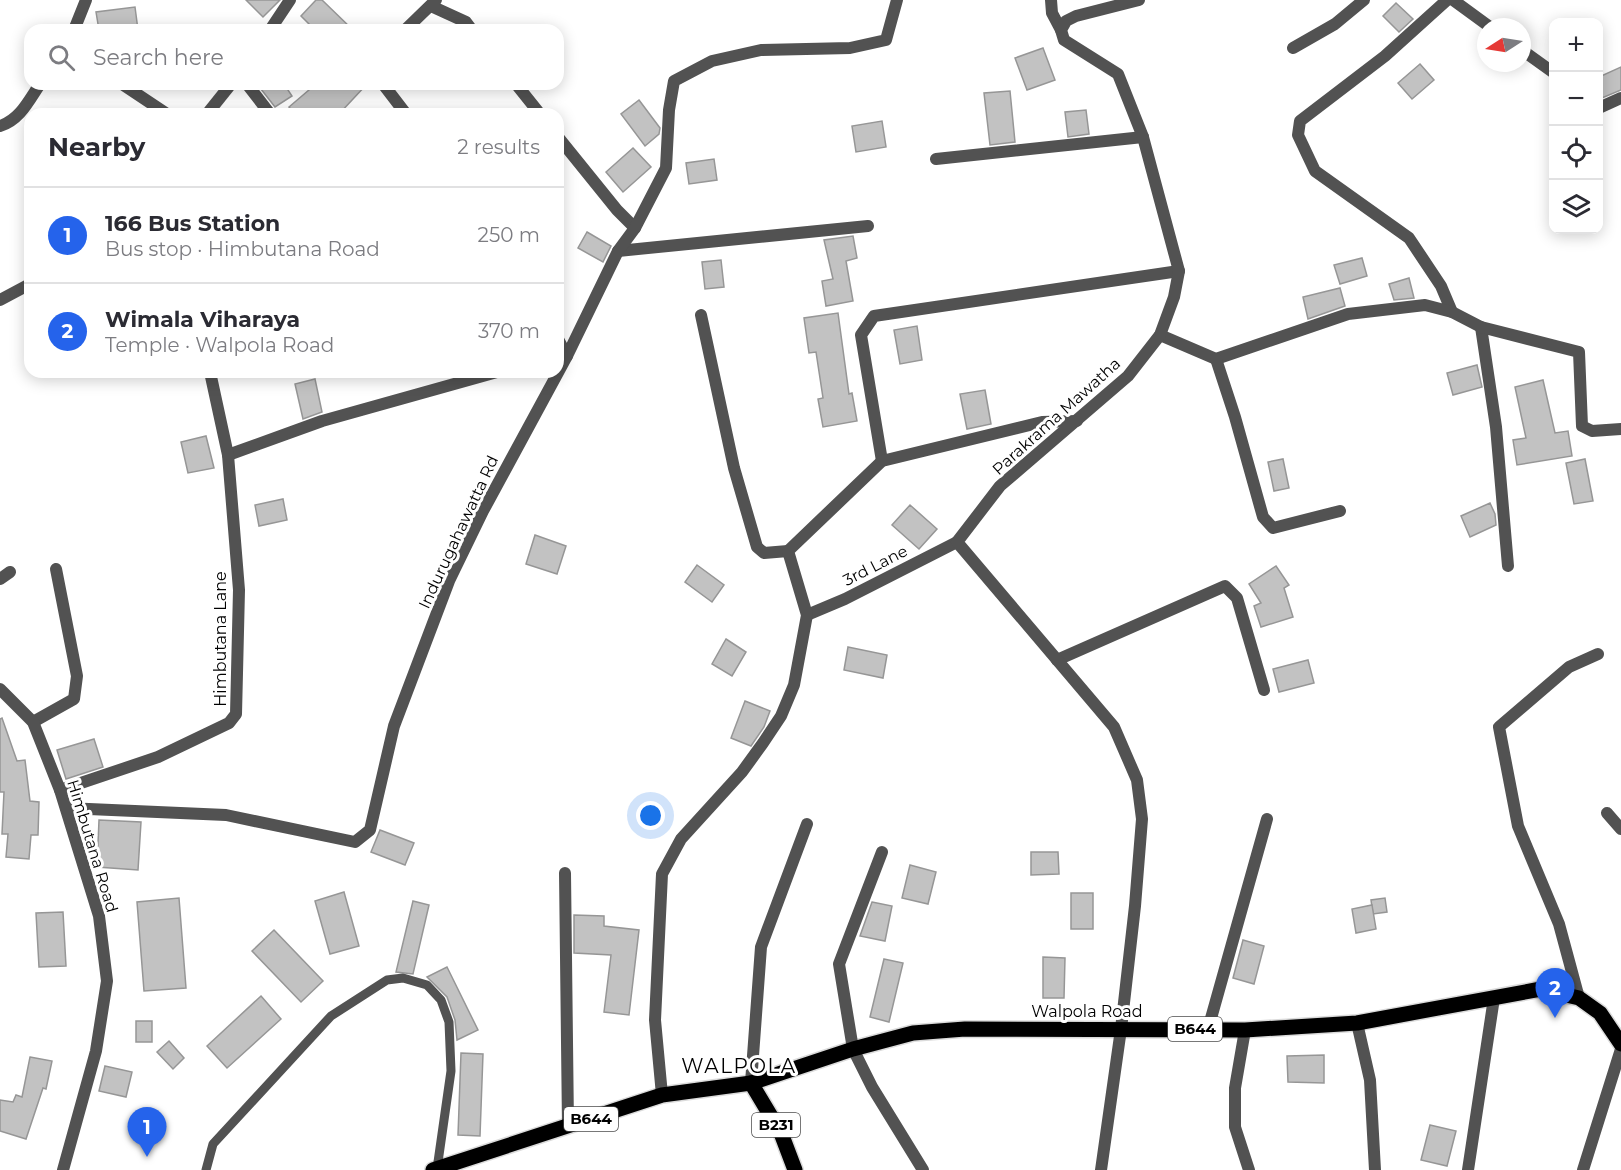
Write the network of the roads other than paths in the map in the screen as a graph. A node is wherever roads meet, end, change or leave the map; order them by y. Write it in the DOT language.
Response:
graph roads {
  1 [pos="86,0"];
  2 [pos="290,0"];
  3 [pos="897,0"];
  4 [pos="1051,0"];
  5 [pos="1139,0"];
  6 [pos="1364,0"];
  7 [pos="1447,0"];
  8 [pos="1453,0"];
  9 [pos="433,3"];
  10 [pos="1478,18"];
  11 [pos="76,24"];
  12 [pos="274,24"];
  13 [pos="411,24"];
  14 [pos="467,24"];
  15 [pos="1061,30"];
  16 [pos="1293,48"];
  17 [pos="1531,56"];
  18 [pos="1553,72"];
  19 [pos="36,90"];
  20 [pos="131,90"];
  21 [pos="226,90"];
  22 [pos="252,90"];
  23 [pos="388,90"];
  24 [pos="521,90"];
  25 [pos="1621,98"];
  26 [pos="1603,106"];
  27 [pos="24,108"];
  28 [pos="24,108"];
  29 [pos="158,108"];
  30 [pos="212,108"];
  31 [pos="265,108"];
  32 [pos="401,108"];
  33 [pos="535,108"];
  34 [pos="0,126"];
  35 [pos="1143,137"];
  36 [pos="564,144"];
  37 [pos="936,159"];
  38 [pos="868,226"];
  39 [pos="635,228"];
  40 [pos="618,251"];
  41 [pos="1179,271"];
  42 [pos="24,287"];
  43 [pos="0,300"];
  44 [pos="1452,312"];
  45 [pos="701,315"];
  46 [pos="1481,327"];
  47 [pos="1160,335"];
  48 [pos="564,355"];
  49 [pos="1215,359"];
  50 [pos="211,378"];
  51 [pos="459,378"];
  52 [pos="552,378"];
  53 [pos="1077,421"];
  54 [pos="1621,429"];
  55 [pos="228,455"];
  56 [pos="882,462"];
  57 [pos="1340,511"];
  58 [pos="957,542"];
  59 [pos="788,551"];
  60 [pos="1508,566"];
  61 [pos="56,568"];
  62 [pos="807,615"];
  63 [pos="1598,654"];
  64 [pos="1057,660"];
  65 [pos="0,689"];
  66 [pos="1264,690"];
  67 [pos="33,722"];
  68 [pos="60,790"];
  69 [pos="66,808"];
  70 [pos="1606,813"];
  71 [pos="1267,819"];
  72 [pos="807,824"];
  73 [pos="1621,829"];
  74 [pos="882,852"];
  75 [pos="565,873"];
  76 [pos="1494,998"];
  77 [pos="1579,998"];
  78 [pos="1357,1023"];
  79 [pos="1121,1029"];
  80 [pos="1208,1029"];
  81 [pos="1245,1030"];
  82 [pos="1621,1044"];
  83 [pos="853,1049"];
  84 [pos="1621,1049"];
  85 [pos="751,1083"];
  86 [pos="662,1095"];
  87 [pos="568,1126"];
  88 [pos="63,1170"];
  89 [pos="206,1170"];
  90 [pos="435,1170"];
  91 [pos="795,1170"];
  92 [pos="923,1170"];
  93 [pos="1101,1170"];
  94 [pos="1249,1170"];
  95 [pos="1375,1170"];
  96 [pos="1468,1170"];
  97 [pos="1583,1170"];
  1 -- 11 [label="street"];
  2 -- 12 [label="street"];
  3 -- 39 [label="street, Indurugahawatta Rd"];
  4 -- 15 [label="street"];
  5 -- 15 [label="street"];
  6 -- 16 [label="street"];
  7 -- 44 [label="street"];
  8 -- 10 [label="street"];
  9 -- 13 [label="street"];
  9 -- 14 [label="street"];
  15 -- 35 [label="street, Parakrama Mawatha"];
  17 -- 18 [label="street"];
  19 -- 28 [label="street"];
  20 -- 29 [label="street"];
  21 -- 30 [label="street"];
  22 -- 31 [label="street"];
  23 -- 32 [label="street"];
  24 -- 33 [label="street"];
  25 -- 26 [label="street"];
  27 -- 34 [label="street"];
  35 -- 37 [label="street"];
  35 -- 41 [label="street, Parakrama Mawatha"];
  36 -- 39 [label="street"];
  38 -- 40 [label="street"];
  39 -- 40 [label="street, Indurugahawatta Rd"];
  40 -- 48 [label="street, Indurugahawatta Rd"];
  41 -- 47 [label="street, Parakrama Mawatha"];
  41 -- 56 [label="street"];
  42 -- 43 [label="street"];
  44 -- 46 [label="street"];
  44 -- 49 [label="street"];
  45 -- 59 [label="street"];
  46 -- 54 [label="street"];
  46 -- 60 [label="street"];
  47 -- 49 [label="street"];
  47 -- 53 [label="street, Parakrama Mawatha"];
  49 -- 57 [label="street"];
  50 -- 55 [label="street, Himbutana Lane"];
  51 -- 55 [label="street"];
  52 -- 69 [label="street, Indurugahawatta Rd"];
  53 -- 56 [label="street"];
  53 -- 58 [label="street, Parakrama Mawatha"];
  55 -- 68 [label="street, Himbutana Lane"];
  56 -- 59 [label="street"];
  58 -- 62 [label="street, 3rd Lane"];
  58 -- 64 [label="street"];
  59 -- 62 [label="street"];
  61 -- 67 [label="street"];
  62 -- 86 [label="street"];
  63 -- 77 [label="street"];
  64 -- 66 [label="street"];
  64 -- 79 [label="street"];
  65 -- 67 [label="street, Himbutana Road"];
  67 -- 68 [label="street, Himbutana Road"];
  68 -- 69 [label="street, Himbutana Road"];
  69 -- 88 [label="street, Himbutana Road"];
  70 -- 73 [label="street"];
  71 -- 80 [label="street"];
  72 -- 85 [label="street"];
  74 -- 83 [label="street"];
  75 -- 87 [label="street"];
  76 -- 77 [label="main road, Walpola Road / B644"];
  76 -- 78 [label="main road, Walpola Road / B644"];
  76 -- 96 [label="street"];
  77 -- 82 [label="main road, Walpola Road / B644"];
  78 -- 81 [label="main road, Walpola Road / B644"];
  78 -- 95 [label="street"];
  79 -- 80 [label="main road, Walpola Road / B644"];
  79 -- 83 [label="main road, Walpola Road / B644"];
  79 -- 93 [label="street"];
  80 -- 81 [label="main road, Walpola Road / B644"];
  81 -- 94 [label="street"];
  83 -- 85 [label="main road, Walpola Road / B644"];
  83 -- 92 [label="street"];
  84 -- 97 [label="street"];
  85 -- 86 [label="main road, B644"];
  85 -- 91 [label="main road, B231"];
  86 -- 87 [label="main road, B644"];
  87 -- 90 [label="main road, B644"];
  89 -- 90 [label="lane"];
}
